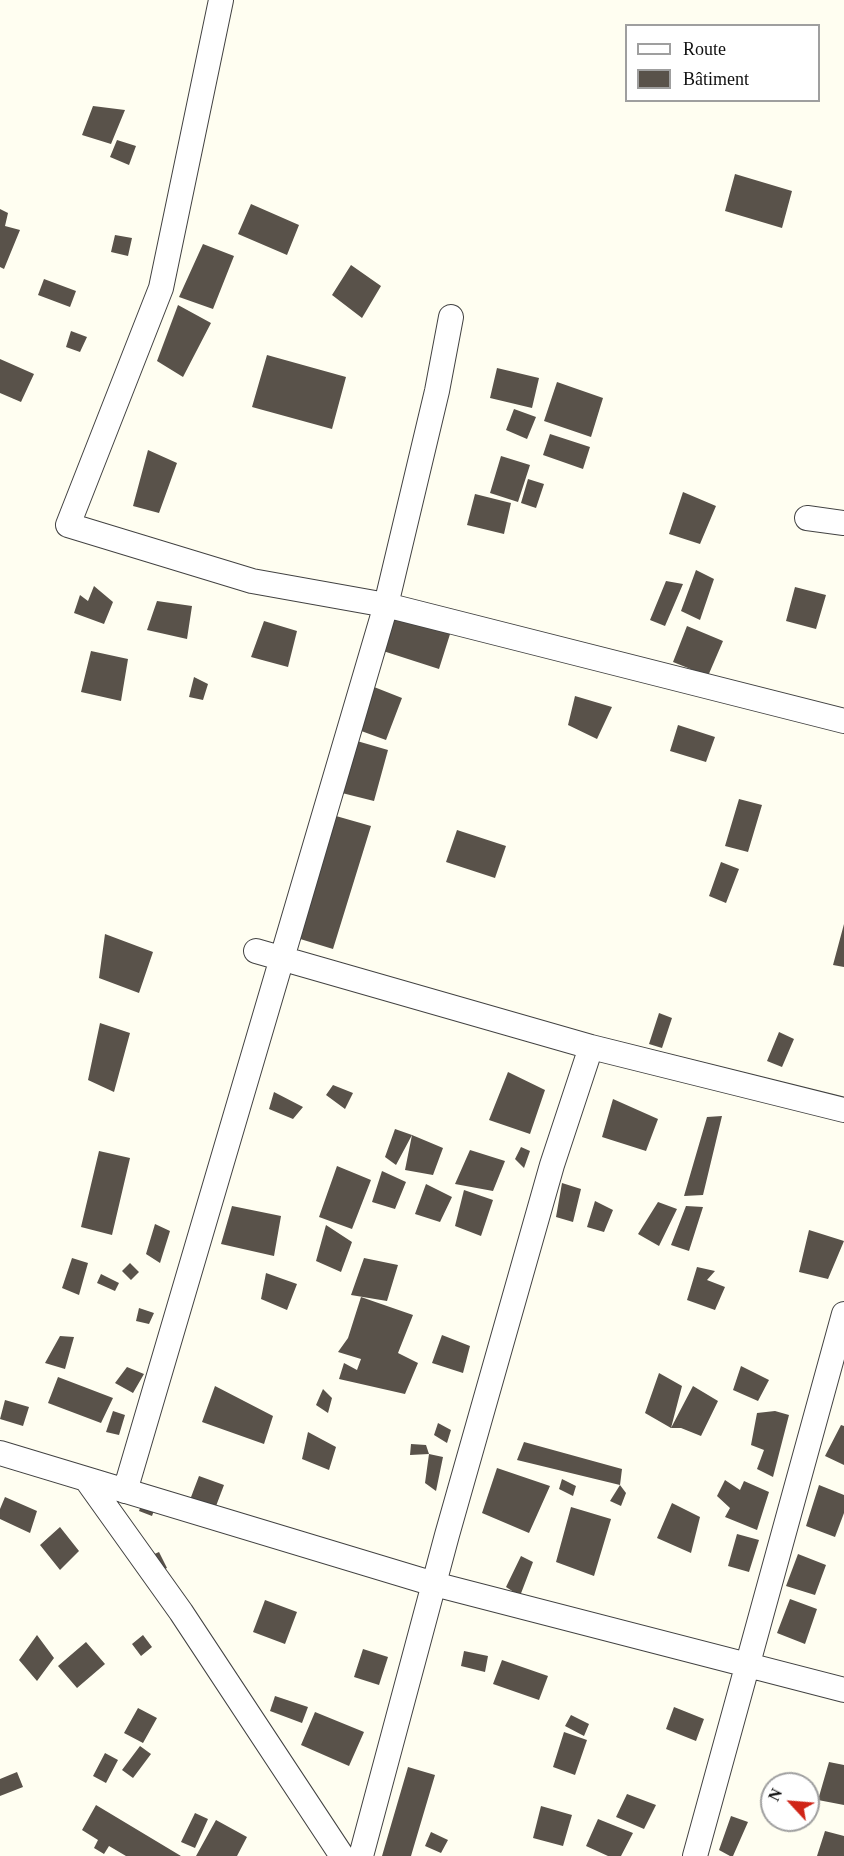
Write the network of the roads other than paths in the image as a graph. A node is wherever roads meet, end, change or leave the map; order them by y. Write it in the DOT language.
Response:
graph roads {
  1 [pos="221,0"];
  2 [pos="451,317"];
  3 [pos="807,518"];
  4 [pos="844,523"];
  5 [pos="386,605"];
  6 [pos="844,721"];
  7 [pos="256,951"];
  8 [pos="280,958"];
  9 [pos="591,1047"];
  10 [pos="844,1110"];
  11 [pos="844,1314"];
  12 [pos="0,1453"];
  13 [pos="86,1479"];
  14 [pos="125,1491"];
  15 [pos="434,1584"];
  16 [pos="747,1664"];
  17 [pos="844,1690"];
  18 [pos="342,1856"];
  19 [pos="361,1856"];
  20 [pos="694,1856"];
  1 -- 5 [label="street"];
  2 -- 5 [label="street"];
  3 -- 4 [label="street"];
  5 -- 6 [label="street"];
  5 -- 8 [label="street"];
  7 -- 8 [label="street"];
  8 -- 9 [label="street"];
  8 -- 14 [label="street"];
  9 -- 10 [label="street"];
  9 -- 15 [label="street"];
  11 -- 16 [label="street"];
  12 -- 13 [label="street"];
  13 -- 14 [label="street"];
  13 -- 18 [label="street"];
  14 -- 15 [label="street"];
  15 -- 16 [label="street"];
  15 -- 19 [label="street"];
  16 -- 17 [label="street"];
  16 -- 20 [label="street"];
}
